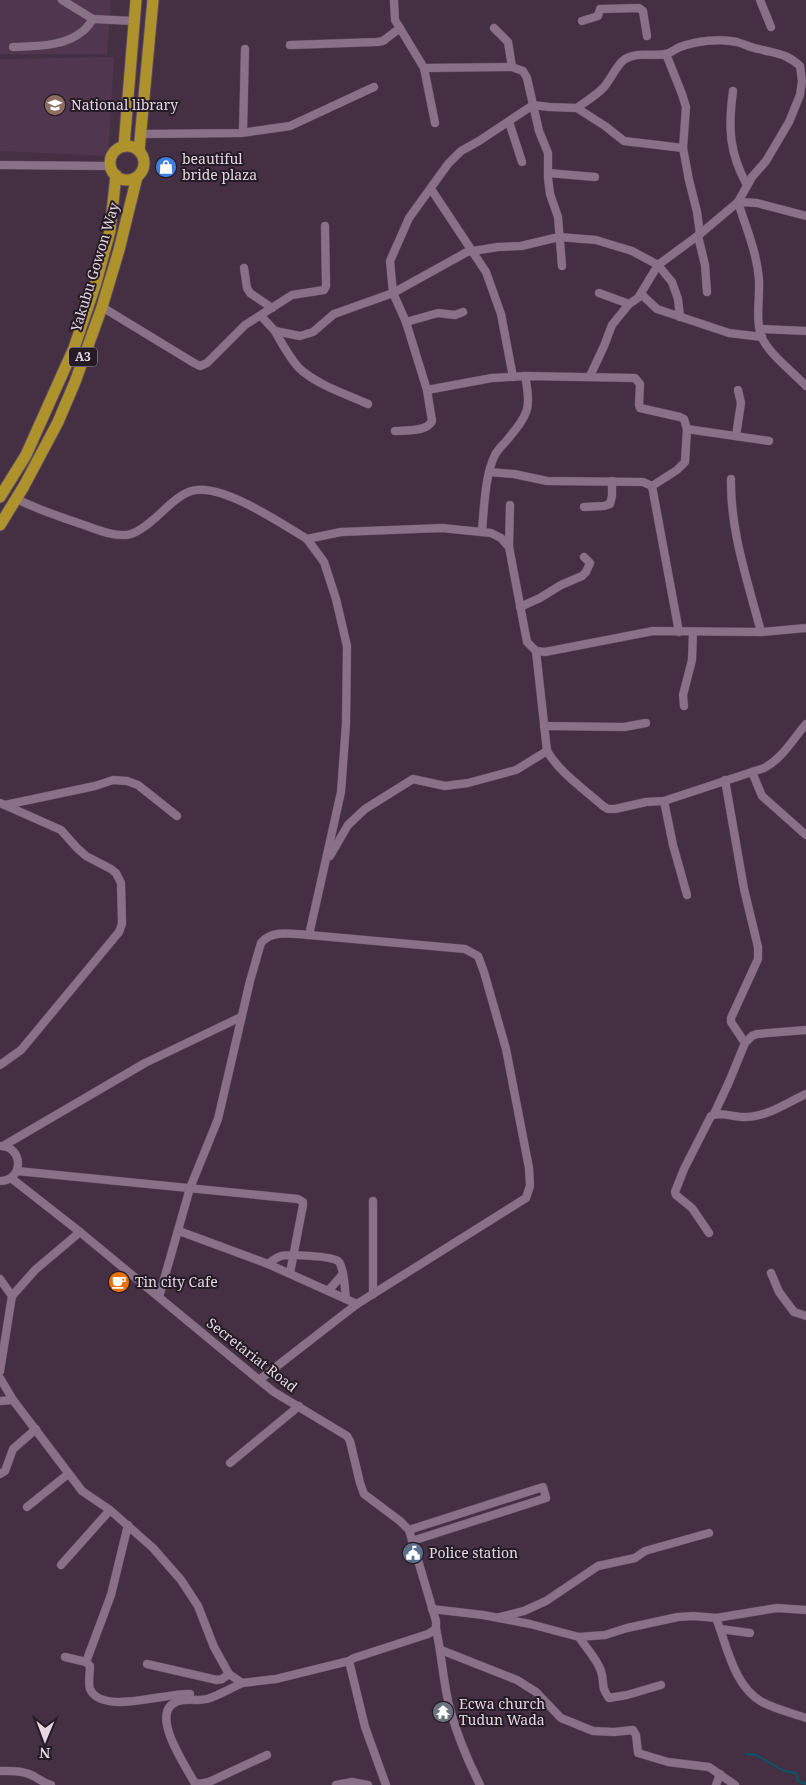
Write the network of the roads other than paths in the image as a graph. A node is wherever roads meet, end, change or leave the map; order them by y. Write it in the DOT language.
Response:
graph roads {
  1 [pos="62,0"];
  2 [pos="136,0"];
  3 [pos="152,0"];
  4 [pos="394,0"];
  5 [pos="760,0"];
  6 [pos="616,4"];
  7 [pos="93,19"];
  8 [pos="134,21"];
  9 [pos="582,21"];
  10 [pos="771,27"];
  11 [pos="400,28"];
  12 [pos="494,28"];
  13 [pos="647,36"];
  14 [pos="290,44"];
  15 [pos="13,47"];
  16 [pos="244,49"];
  17 [pos="666,54"];
  18 [pos="512,67"];
  19 [pos="424,68"];
  20 [pos="374,87"];
  21 [pos="733,91"];
  22 [pos="533,105"];
  23 [pos="577,108"];
  24 [pos="508,122"];
  25 [pos="435,124"];
  26 [pos="243,132"];
  27 [pos="141,134"];
  28 [pos="124,146"];
  29 [pos="683,148"];
  30 [pos="139,151"];
  31 [pos="522,162"];
  32 [pos="0,164"];
  33 [pos="113,171"];
  34 [pos="548,173"];
  35 [pos="595,176"];
  36 [pos="137,177"];
  37 [pos="747,185"];
  38 [pos="431,189"];
  39 [pos="738,202"];
  40 [pos="806,216"];
  41 [pos="325,226"];
  42 [pos="699,235"];
  43 [pos="559,237"];
  44 [pos="473,250"];
  45 [pos="658,265"];
  46 [pos="562,266"];
  47 [pos="244,268"];
  48 [pos="707,292"];
  49 [pos="393,293"];
  50 [pos="599,293"];
  51 [pos="641,294"];
  52 [pos="629,304"];
  53 [pos="102,307"];
  54 [pos="272,308"];
  55 [pos="463,312"];
  56 [pos="261,316"];
  57 [pos="680,317"];
  58 [pos="406,322"];
  59 [pos="275,331"];
  60 [pos="806,331"];
  61 [pos="761,333"];
  62 [pos="525,376"];
  63 [pos="590,376"];
  64 [pos="513,377"];
  65 [pos="806,386"];
  66 [pos="427,390"];
  67 [pos="738,390"];
  68 [pos="368,404"];
  69 [pos="687,429"];
  70 [pos="395,431"];
  71 [pos="736,436"];
  72 [pos="770,441"];
  73 [pos="490,472"];
  74 [pos="731,479"];
  75 [pos="612,481"];
  76 [pos="652,486"];
  77 [pos="0,497"];
  78 [pos="17,499"];
  79 [pos="510,505"];
  80 [pos="584,507"];
  81 [pos="0,526"];
  82 [pos="482,531"];
  83 [pos="308,539"];
  84 [pos="509,547"];
  85 [pos="584,557"];
  86 [pos="520,607"];
  87 [pos="806,628"];
  88 [pos="679,632"];
  89 [pos="693,632"];
  90 [pos="761,632"];
  91 [pos="536,652"];
  92 [pos="684,706"];
  93 [pos="646,723"];
  94 [pos="806,724"];
  95 [pos="544,726"];
  96 [pos="547,751"];
  97 [pos="752,772"];
  98 [pos="725,780"];
  99 [pos="664,801"];
  100 [pos="3,804"];
  101 [pos="177,816"];
  102 [pos="806,835"];
  103 [pos="326,862"];
  104 [pos="687,895"];
  105 [pos="309,935"];
  106 [pos="241,1017"];
  107 [pos="806,1030"];
  108 [pos="746,1043"];
  109 [pos="0,1065"];
  110 [pos="806,1094"];
  111 [pos="714,1114"];
  112 [pos="1,1146"];
  113 [pos="17,1171"];
  114 [pos="11,1178"];
  115 [pos="0,1181"];
  116 [pos="190,1188"];
  117 [pos="373,1201"];
  118 [pos="179,1231"];
  119 [pos="80,1232"];
  120 [pos="709,1233"];
  121 [pos="294,1256"];
  122 [pos="268,1264"];
  123 [pos="290,1273"];
  124 [pos="771,1273"];
  125 [pos="343,1274"];
  126 [pos="0,1279"];
  127 [pos="328,1291"];
  128 [pos="373,1294"];
  129 [pos="12,1296"];
  130 [pos="159,1298"];
  131 [pos="346,1299"];
  132 [pos="357,1304"];
  133 [pos="806,1316"];
  134 [pos="3,1329"];
  135 [pos="0,1371"];
  136 [pos="0,1378"];
  137 [pos="259,1380"];
  138 [pos="13,1400"];
  139 [pos="0,1401"];
  140 [pos="299,1406"];
  141 [pos="36,1429"];
  142 [pos="230,1464"];
  143 [pos="0,1474"];
  144 [pos="68,1474"];
  145 [pos="27,1507"];
  146 [pos="110,1510"];
  147 [pos="128,1525"];
  148 [pos="409,1530"];
  149 [pos="709,1533"];
  150 [pos="412,1541"];
  151 [pos="61,1566"];
  152 [pos="432,1610"];
  153 [pos="806,1610"];
  154 [pos="496,1618"];
  155 [pos="716,1618"];
  156 [pos="436,1629"];
  157 [pos="720,1630"];
  158 [pos="750,1633"];
  159 [pos="578,1637"];
  160 [pos="441,1650"];
  161 [pos="65,1657"];
  162 [pos="349,1661"];
  163 [pos="86,1662"];
  164 [pos="147,1664"];
  165 [pos="229,1674"];
  166 [pos="242,1683"];
  167 [pos="661,1686"];
  168 [pos="206,1699"];
  169 [pos="806,1718"];
  170 [pos="267,1755"];
  171 [pos="0,1771"];
  172 [pos="720,1774"];
  173 [pos="386,1783"];
  174 [pos="197,1784"];
  175 [pos="51,1785"];
  176 [pos="336,1785"];
  177 [pos="368,1785"];
  178 [pos="373,1785"];
  179 [pos="480,1785"];
  180 [pos="716,1785"];
  181 [pos="735,1785"];
  1 -- 7 [label="street"];
  2 -- 8 [label="highway"];
  3 -- 27 [label="highway"];
  4 -- 11 [label="street"];
  5 -- 10 [label="street"];
  6 -- 9 [label="street"];
  6 -- 13 [label="street"];
  7 -- 8 [label="street"];
  7 -- 15 [label="street"];
  8 -- 28 [label="highway"];
  11 -- 14 [label="street"];
  11 -- 19 [label="street"];
  12 -- 18 [label="street"];
  16 -- 26 [label="street"];
  17 -- 23 [label="street"];
  17 -- 29 [label="street"];
  17 -- 37 [label="street"];
  18 -- 19 [label="street"];
  18 -- 22 [label="street"];
  19 -- 25 [label="street"];
  20 -- 26 [label="street"];
  21 -- 37 [label="street"];
  22 -- 23 [label="street"];
  22 -- 24 [label="street"];
  22 -- 34 [label="street"];
  23 -- 29 [label="street"];
  24 -- 31 [label="street"];
  24 -- 38 [label="street"];
  26 -- 27 [label="street"];
  27 -- 30 [label="highway"];
  28 -- 30 [label="highway"];
  28 -- 33 [label="highway"];
  29 -- 42 [label="street"];
  30 -- 36 [label="highway"];
  32 -- 33 [label="street"];
  33 -- 36 [label="highway"];
  33 -- 77 [label="highway, Yakubu Gowon Way / A3"];
  34 -- 35 [label="street"];
  34 -- 43 [label="street"];
  36 -- 53 [label="highway, Yakubu Gowon Way / A3"];
  37 -- 39 [label="street"];
  38 -- 44 [label="street"];
  38 -- 49 [label="street"];
  39 -- 40 [label="street"];
  39 -- 42 [label="street"];
  39 -- 61 [label="street"];
  41 -- 54 [label="street"];
  42 -- 45 [label="street"];
  42 -- 48 [label="street"];
  43 -- 44 [label="street"];
  43 -- 45 [label="street"];
  43 -- 46 [label="street"];
  44 -- 49 [label="street"];
  44 -- 64 [label="street"];
  45 -- 51 [label="street"];
  45 -- 57 [label="street"];
  47 -- 54 [label="street"];
  49 -- 58 [label="street"];
  49 -- 59 [label="street"];
  50 -- 52 [label="street"];
  51 -- 52 [label="street"];
  51 -- 57 [label="street"];
  52 -- 63 [label="street"];
  53 -- 56 [label="street"];
  53 -- 78 [label="highway, Yakubu Gowon Way / A3"];
  54 -- 56 [label="street"];
  55 -- 58 [label="street"];
  56 -- 59 [label="street"];
  57 -- 61 [label="street"];
  58 -- 66 [label="street"];
  59 -- 68 [label="street"];
  60 -- 61 [label="street"];
  61 -- 65 [label="street"];
  62 -- 63 [label="street"];
  62 -- 64 [label="street"];
  62 -- 73 [label="street"];
  63 -- 69 [label="street"];
  64 -- 66 [label="street"];
  66 -- 70 [label="street"];
  67 -- 71 [label="street"];
  69 -- 71 [label="street"];
  69 -- 76 [label="street"];
  71 -- 72 [label="street"];
  73 -- 75 [label="street"];
  73 -- 82 [label="street"];
  74 -- 90 [label="street"];
  75 -- 76 [label="street"];
  75 -- 80 [label="street"];
  76 -- 88 [label="street"];
  78 -- 81 [label="highway, Yakubu Gowon Way / A3"];
  78 -- 83 [label="street"];
  79 -- 84 [label="street"];
  82 -- 83 [label="street"];
  82 -- 84 [label="street"];
  83 -- 103 [label="street"];
  84 -- 86 [label="street"];
  85 -- 86 [label="street"];
  86 -- 91 [label="street"];
  87 -- 90 [label="street"];
  88 -- 89 [label="street"];
  88 -- 91 [label="street"];
  89 -- 90 [label="street"];
  89 -- 92 [label="street"];
  91 -- 95 [label="street"];
  93 -- 95 [label="street"];
  94 -- 97 [label="street"];
  95 -- 96 [label="street"];
  96 -- 99 [label="street"];
  96 -- 103 [label="street"];
  97 -- 98 [label="street"];
  97 -- 102 [label="street"];
  98 -- 99 [label="street"];
  98 -- 108 [label="street"];
  99 -- 104 [label="street"];
  100 -- 101 [label="street"];
  100 -- 109 [label="street"];
  103 -- 105 [label="street"];
  105 -- 106 [label="street"];
  105 -- 128 [label="street"];
  106 -- 112 [label="street"];
  106 -- 116 [label="street"];
  107 -- 108 [label="street"];
  108 -- 111 [label="street"];
  110 -- 111 [label="street"];
  111 -- 120 [label="street"];
  112 -- 113 [label="street"];
  113 -- 114 [label="street"];
  113 -- 116 [label="street"];
  114 -- 115 [label="street"];
  114 -- 119 [label="street, Secretariat Road"];
  116 -- 118 [label="street"];
  116 -- 121 [label="street"];
  117 -- 128 [label="street"];
  118 -- 122 [label="street"];
  118 -- 130 [label="street"];
  119 -- 129 [label="street"];
  119 -- 130 [label="street, Secretariat Road"];
  121 -- 122 [label="street"];
  121 -- 123 [label="street"];
  121 -- 125 [label="street"];
  122 -- 123 [label="street"];
  123 -- 127 [label="street"];
  124 -- 133 [label="street"];
  125 -- 127 [label="street"];
  125 -- 131 [label="street"];
  126 -- 129 [label="street"];
  127 -- 131 [label="street"];
  128 -- 132 [label="street"];
  129 -- 134 [label="street"];
  130 -- 137 [label="street, Secretariat Road"];
  131 -- 132 [label="street"];
  132 -- 137 [label="street"];
  134 -- 135 [label="street"];
  136 -- 138 [label="street"];
  137 -- 140 [label="street, Secretariat Road"];
  138 -- 139 [label="street"];
  138 -- 141 [label="street"];
  140 -- 142 [label="street"];
  140 -- 148 [label="street, Secretariat Road"];
  141 -- 143 [label="street"];
  141 -- 144 [label="street"];
  144 -- 145 [label="street"];
  144 -- 146 [label="street"];
  146 -- 147 [label="street"];
  146 -- 151 [label="street"];
  147 -- 163 [label="street"];
  147 -- 165 [label="street"];
  148 -- 150 [label="street"];
  148 -- 150 [label="street"];
  149 -- 154 [label="street"];
  150 -- 152 [label="street"];
  152 -- 154 [label="street"];
  152 -- 156 [label="street"];
  153 -- 155 [label="street"];
  154 -- 159 [label="street"];
  155 -- 157 [label="street"];
  155 -- 159 [label="street"];
  156 -- 160 [label="street"];
  156 -- 162 [label="street"];
  157 -- 158 [label="street"];
  157 -- 169 [label="street"];
  159 -- 167 [label="street"];
  160 -- 172 [label="street"];
  160 -- 179 [label="street"];
  161 -- 163 [label="street"];
  162 -- 166 [label="street"];
  162 -- 173 [label="street"];
  163 -- 168 [label="street"];
  164 -- 165 [label="street"];
  165 -- 166 [label="street"];
  166 -- 168 [label="street"];
  168 -- 174 [label="street"];
  170 -- 174 [label="street"];
  171 -- 175 [label="street"];
  172 -- 180 [label="street"];
  172 -- 181 [label="street"];
  173 -- 178 [label="street"];
  176 -- 177 [label="street"];
}
